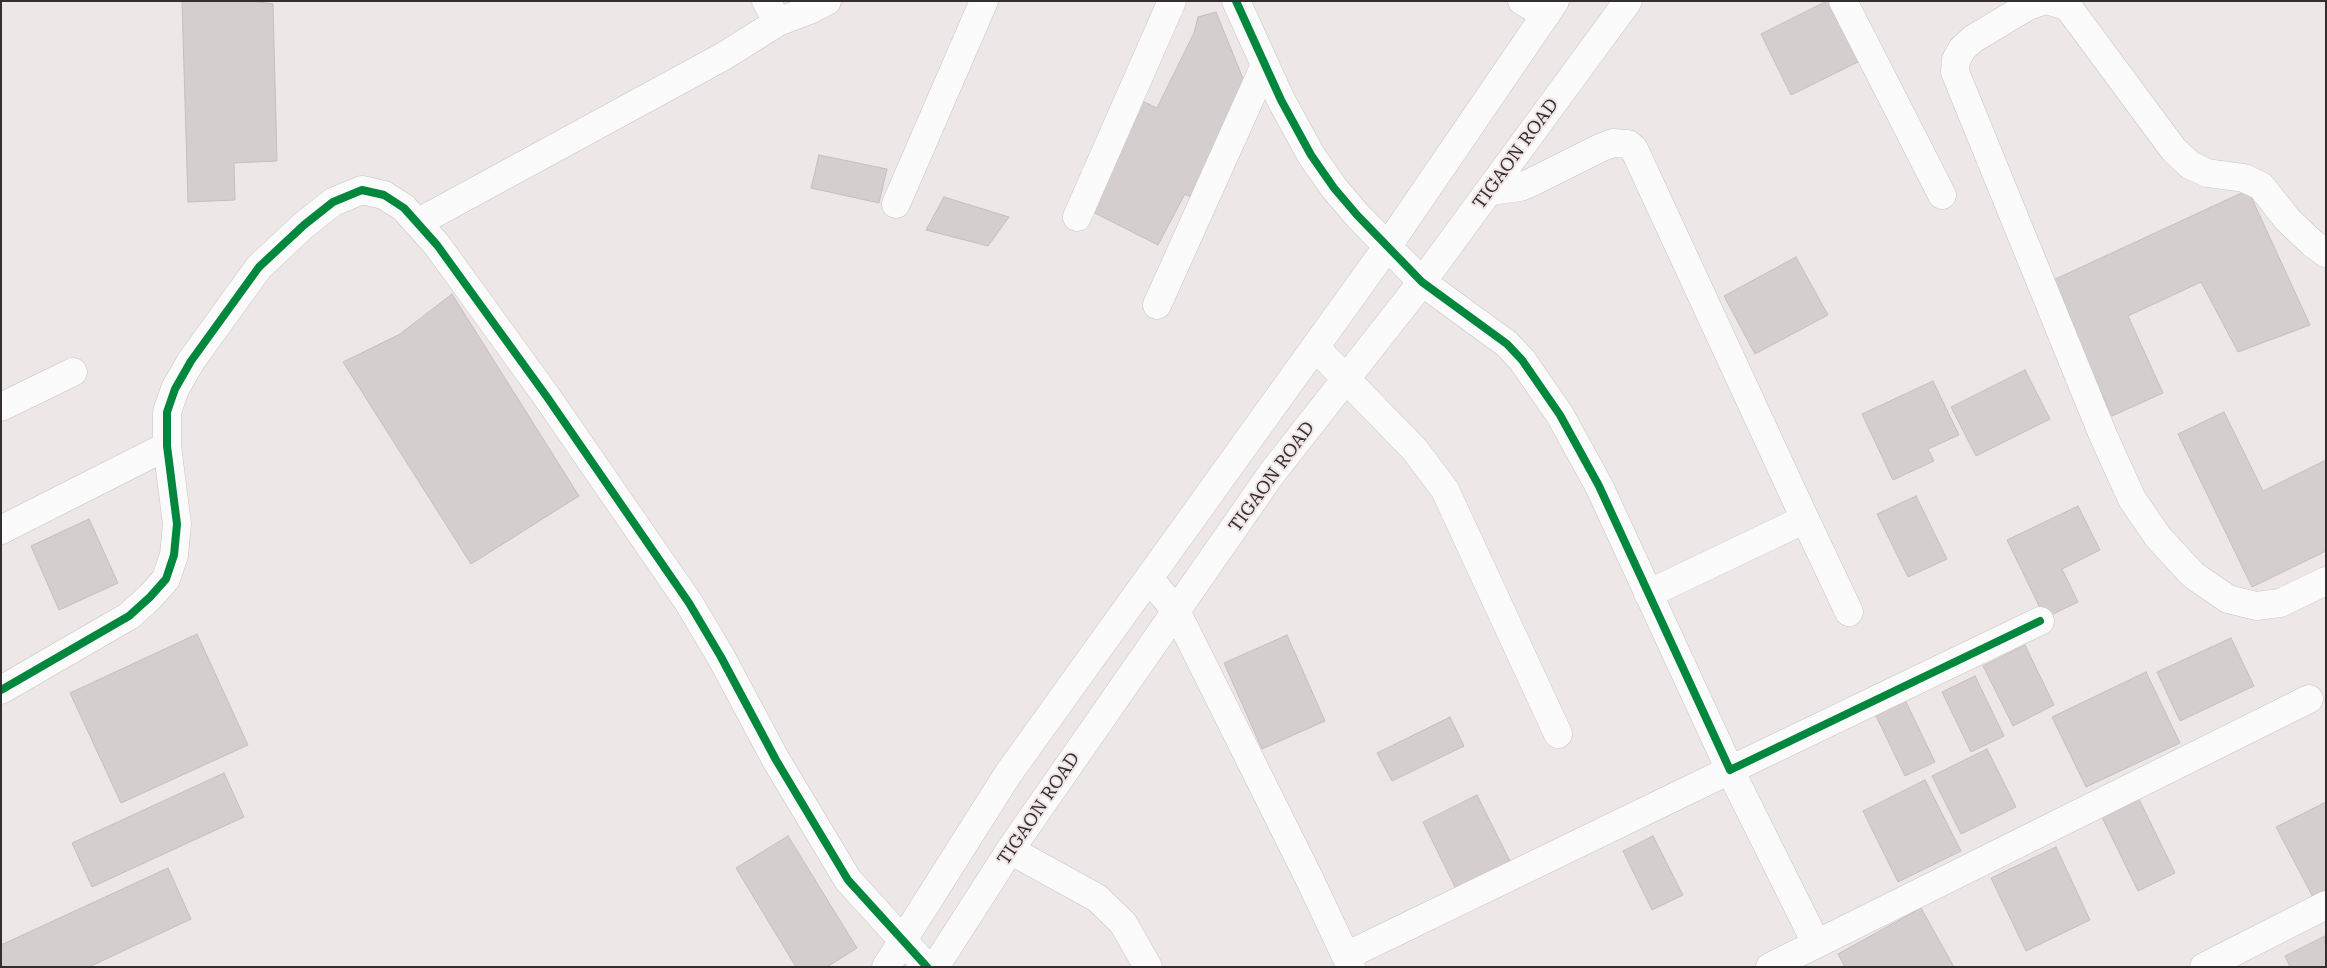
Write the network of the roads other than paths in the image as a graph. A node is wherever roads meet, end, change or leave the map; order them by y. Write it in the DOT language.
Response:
graph roads {
  1 [pos="827,1"];
  2 [pos="984,1"];
  3 [pos="1172,1"];
  4 [pos="1236,1"];
  5 [pos="1522,1"];
  6 [pos="1628,1"];
  7 [pos="1843,1"];
  8 [pos="2042,1"];
  9 [pos="2050,1"];
  10 [pos="1550,8"];
  11 [pos="772,11"];
  12 [pos="1265,65"];
  13 [pos="1490,190"];
  14 [pos="1942,196"];
  15 [pos="896,204"];
  16 [pos="1077,217"];
  17 [pos="417,223"];
  18 [pos="1387,247"];
  19 [pos="2326,253"];
  20 [pos="1422,282"];
  21 [pos="1158,305"];
  22 [pos="1316,347"];
  23 [pos="73,372"];
  24 [pos="1346,379"];
  25 [pos="1,407"];
  26 [pos="167,446"];
  27 [pos="1804,519"];
  28 [pos="1,530"];
  29 [pos="1149,578"];
  30 [pos="2326,581"];
  31 [pos="1648,594"];
  32 [pos="1176,611"];
  33 [pos="1849,612"];
  34 [pos="2040,620"];
  35 [pos="1,690"];
  36 [pos="2309,699"];
  37 [pos="1558,734"];
  38 [pos="1730,770"];
  39 [pos="1010,850"];
  40 [pos="2326,905"];
  41 [pos="904,942"];
  42 [pos="1816,944"];
  43 [pos="1349,961"];
  44 [pos="1786,963"];
  45 [pos="886,967"];
  46 [pos="927,967"];
  47 [pos="935,967"];
  48 [pos="1148,967"];
  49 [pos="2204,967"];
  1 -- 11 [label="street"];
  2 -- 15 [label="street"];
  3 -- 16 [label="street"];
  4 -- 12 [label="street"];
  5 -- 10 [label="street"];
  6 -- 13 [label="street, TIGAON ROAD"];
  7 -- 14 [label="street"];
  8 -- 30 [label="street"];
  9 -- 19 [label="street"];
  10 -- 18 [label="street"];
  11 -- 17 [label="street"];
  12 -- 18 [label="street"];
  12 -- 21 [label="street"];
  13 -- 20 [label="street, TIGAON ROAD"];
  13 -- 27 [label="street"];
  17 -- 26 [label="street"];
  17 -- 41 [label="street"];
  18 -- 20 [label="street"];
  18 -- 22 [label="street"];
  20 -- 24 [label="street, TIGAON ROAD"];
  20 -- 31 [label="street"];
  22 -- 24 [label="street"];
  22 -- 29 [label="street"];
  23 -- 25 [label="street"];
  24 -- 32 [label="street, TIGAON ROAD"];
  24 -- 37 [label="street"];
  26 -- 28 [label="street"];
  26 -- 35 [label="street"];
  27 -- 31 [label="street"];
  27 -- 33 [label="street"];
  29 -- 32 [label="street"];
  29 -- 41 [label="street"];
  31 -- 38 [label="street"];
  32 -- 39 [label="street, TIGAON ROAD"];
  32 -- 43 [label="street"];
  34 -- 38 [label="street"];
  36 -- 42 [label="street"];
  38 -- 42 [label="street"];
  38 -- 43 [label="street"];
  39 -- 47 [label="street, TIGAON ROAD"];
  39 -- 48 [label="street"];
  40 -- 49 [label="street"];
  41 -- 45 [label="street"];
  41 -- 46 [label="street"];
  42 -- 44 [label="street"];
}
